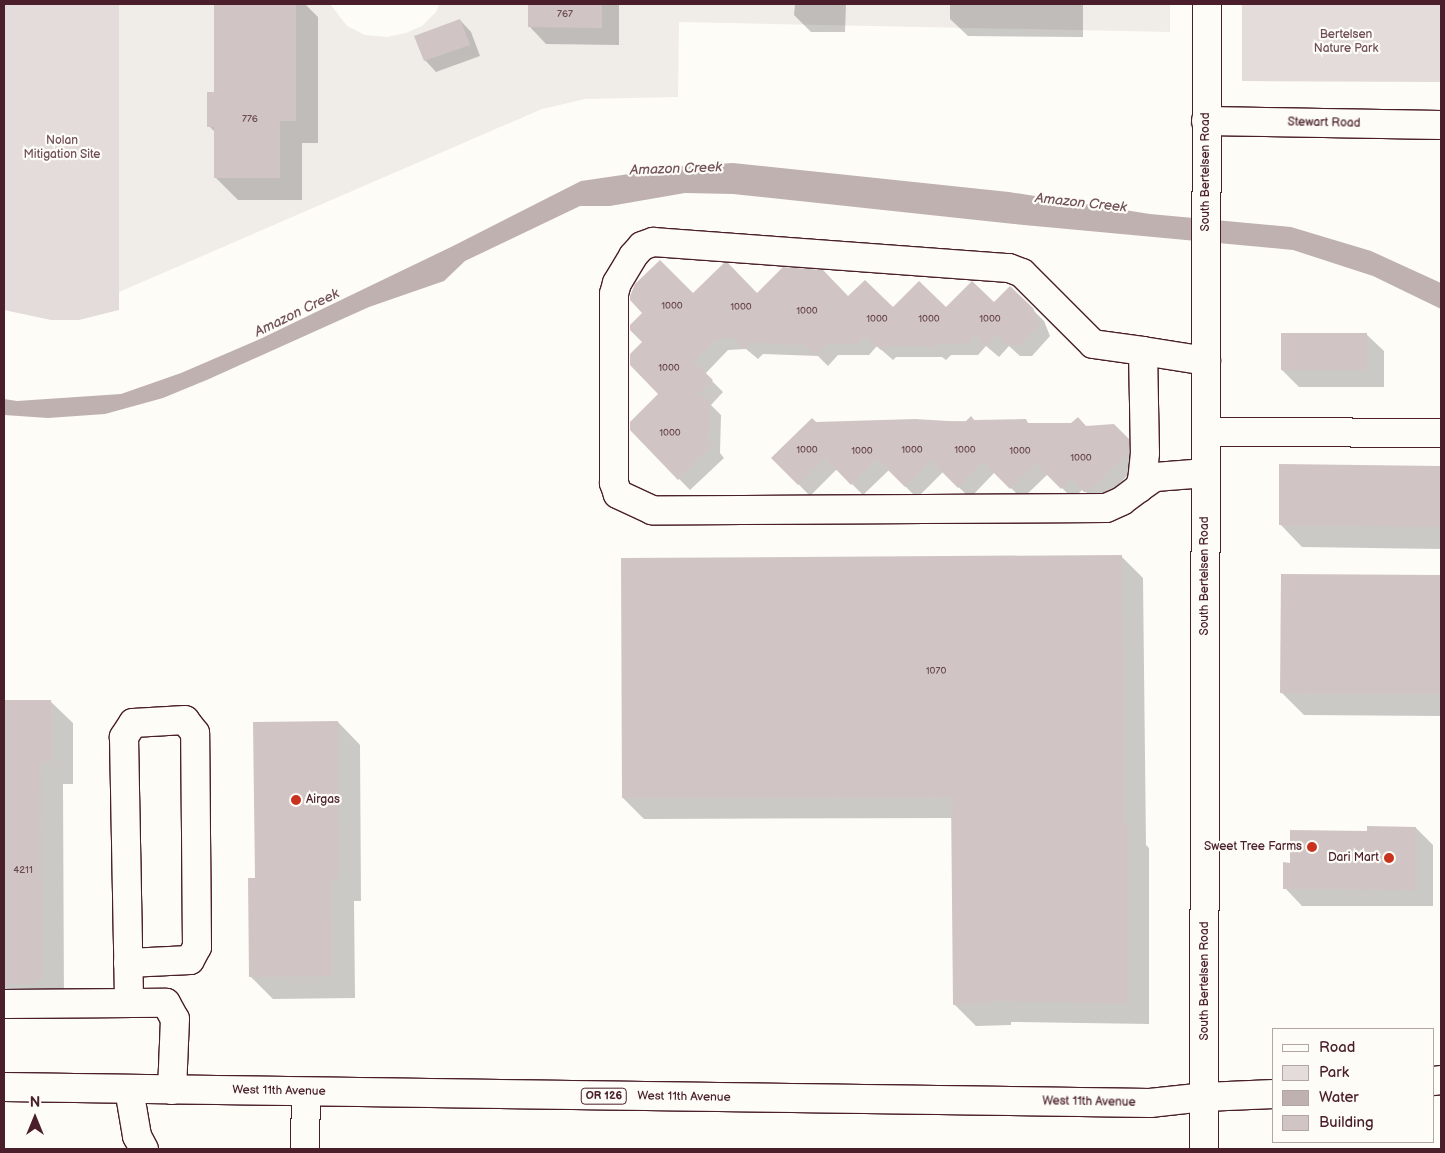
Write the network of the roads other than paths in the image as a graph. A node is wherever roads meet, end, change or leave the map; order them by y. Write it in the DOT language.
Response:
graph roads {
  1 [pos="1207,4"];
  2 [pos="1206,121"];
  3 [pos="1441,125"];
  4 [pos="1143,351"];
  5 [pos="1206,361"];
  6 [pos="1206,432"];
  7 [pos="1441,433"];
  8 [pos="1206,473"];
  9 [pos="1146,477"];
  10 [pos="128,963"];
  11 [pos="129,1003"];
  12 [pos="4,1004"];
  13 [pos="4,1088"];
  14 [pos="129,1089"];
  15 [pos="172,1090"];
  16 [pos="306,1092"];
  17 [pos="1272,1094"];
  18 [pos="1204,1097"];
  19 [pos="144,1149"];
  20 [pos="305,1149"];
  21 [pos="1204,1149"];
  1 -- 2 [label="street, South Bertelsen Road"];
  2 -- 3 [label="street, Stewart Road"];
  2 -- 5 [label="street, South Bertelsen Road"];
  4 -- 5 [label="street"];
  4 -- 9 [label="street"];
  4 -- 9 [label="street"];
  5 -- 6 [label="street, South Bertelsen Road"];
  6 -- 7 [label="street"];
  6 -- 8 [label="street, South Bertelsen Road"];
  8 -- 9 [label="street"];
  8 -- 18 [label="street, South Bertelsen Road"];
  10 -- 10 [label="street"];
  10 -- 11 [label="street"];
  11 -- 12 [label="street"];
  11 -- 15 [label="street"];
  13 -- 14 [label="street, West 11th Avenue / OR 126"];
  14 -- 15 [label="street, West 11th Avenue / OR 126"];
  14 -- 19 [label="street"];
  15 -- 16 [label="street, West 11th Avenue / OR 126"];
  16 -- 18 [label="street, West 11th Avenue / OR 126"];
  16 -- 20 [label="street"];
  17 -- 18 [label="street, West 11th Avenue / OR 126"];
  18 -- 21 [label="street, South Bertelsen Road"];
}
